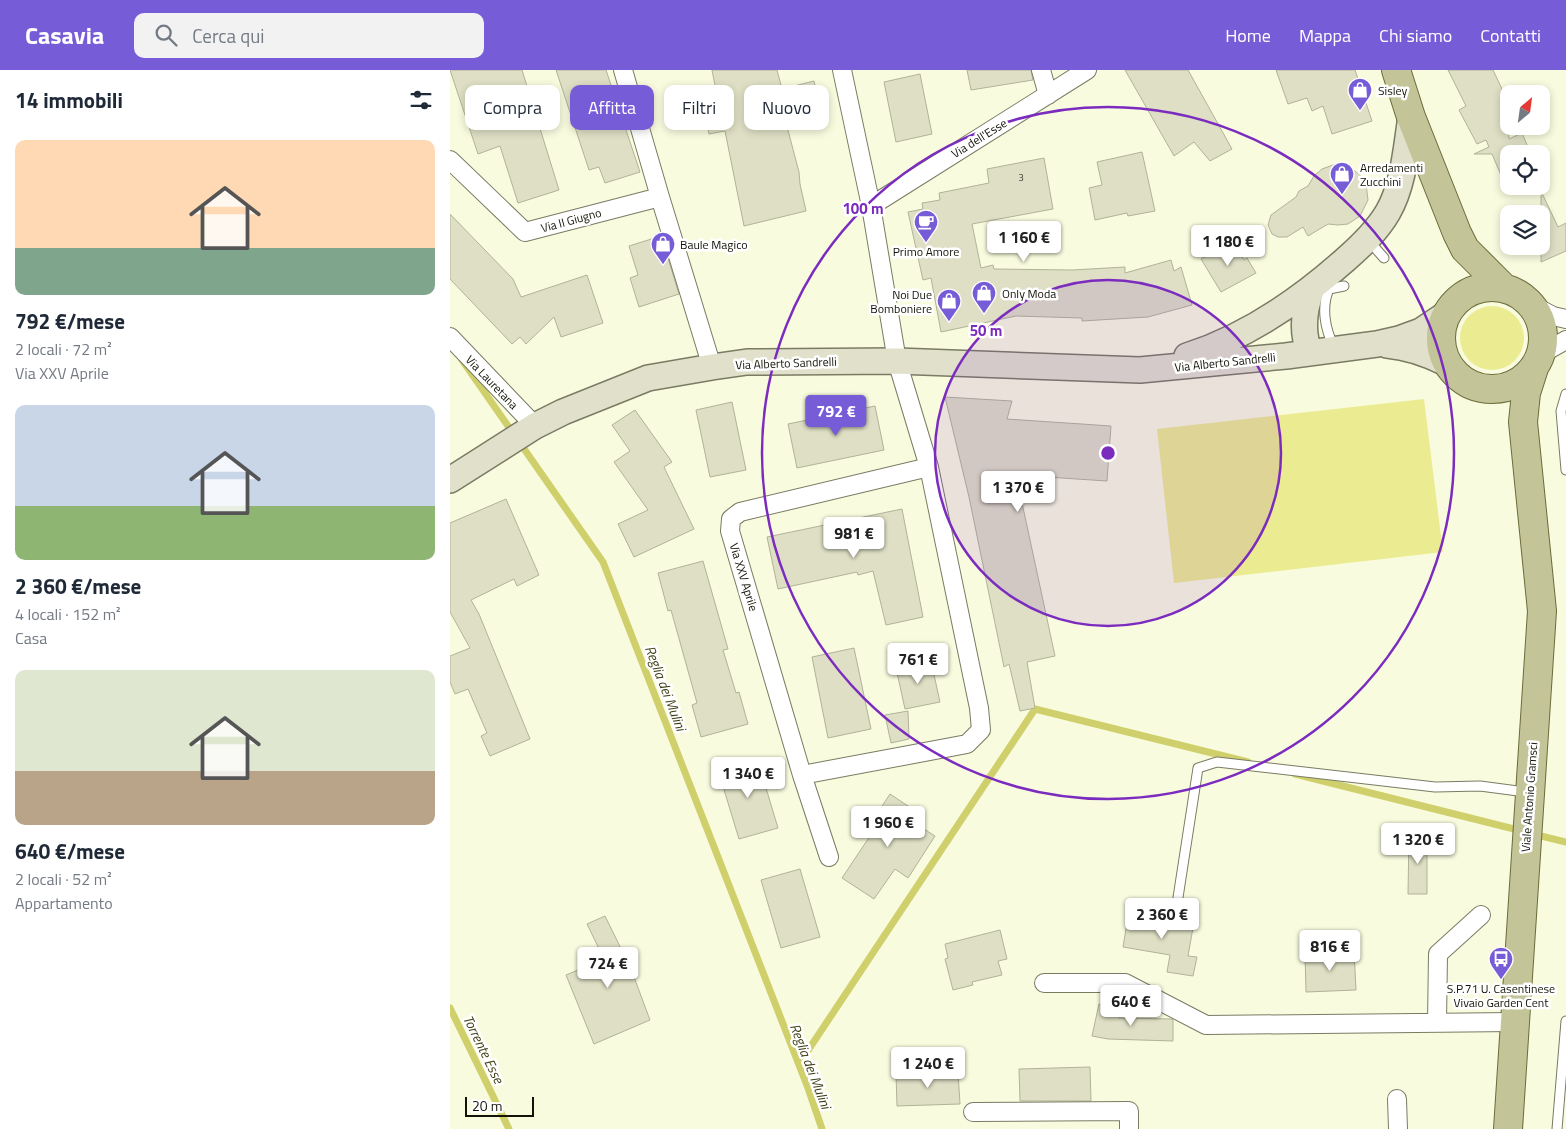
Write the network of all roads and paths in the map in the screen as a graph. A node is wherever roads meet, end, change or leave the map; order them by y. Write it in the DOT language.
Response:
graph roads {
  1 [pos="623,70"];
  2 [pos="842,70"];
  3 [pos="1041,70"];
  4 [pos="1087,70"];
  5 [pos="1396,70"];
  6 [pos="1048,95"];
  7 [pos="1411,117"];
  8 [pos="450,160"];
  9 [pos="660,197"];
  10 [pos="871,206"];
  11 [pos="1457,233"];
  12 [pos="1368,239"];
  13 [pos="1384,258"];
  14 [pos="1344,286"];
  15 [pos="1503,287"];
  16 [pos="1312,288"];
  17 [pos="1532,304"];
  18 [pos="1451,307"];
  19 [pos="1566,319"];
  20 [pos="450,337"];
  21 [pos="1566,340"];
  22 [pos="1377,344"];
  23 [pos="1335,350"];
  24 [pos="1310,353"];
  25 [pos="897,361"];
  26 [pos="1538,361"];
  27 [pos="1446,363"];
  28 [pos="712,367"];
  29 [pos="1140,370"];
  30 [pos="1482,389"];
  31 [pos="1566,394"];
  32 [pos="535,426"];
  33 [pos="1528,466"];
  34 [pos="929,467"];
  35 [pos="1566,470"];
  36 [pos="450,480"];
  37 [pos="802,775"];
  38 [pos="1529,792"];
  39 [pos="829,857"];
  40 [pos="1177,904"];
  41 [pos="1482,914"];
  42 [pos="1044,983"];
  43 [pos="1566,1021"];
  44 [pos="1514,1022"];
  45 [pos="1437,1023"];
  46 [pos="1397,1099"];
  47 [pos="973,1112"];
  48 [pos="1129,1129"];
  49 [pos="1398,1129"];
  50 [pos="1508,1129"];
  51 [pos="1557,1129"];
  1 -- 9 [label="street"];
  2 -- 10 [label="street"];
  3 -- 6 [label="street"];
  4 -- 6 [label="street, Via dell'Esse"];
  5 -- 7 [label="main road, Viale Antonio Gramsci"];
  6 -- 10 [label="street, Via dell'Esse"];
  7 -- 11 [label="main road, Viale Antonio Gramsci"];
  7 -- 12 [label="street, Via Alberto Sandrelli"];
  8 -- 9 [label="street, Via II Giugno"];
  9 -- 28 [label="street"];
  10 -- 25 [label="street"];
  11 -- 15 [label="main road, Viale Antonio Gramsci"];
  11 -- 18 [label="main road, Viale Antonio Gramsci"];
  12 -- 13 [label="lane"];
  12 -- 16 [label="street, Via Alberto Sandrelli"];
  14 -- 23 [label="lane"];
  15 -- 17 [label="main road, Viale Antonio Gramsci"];
  15 -- 18 [label="main road"];
  16 -- 24 [label="street"];
  16 -- 29 [label="street, Via Alberto Sandrelli"];
  17 -- 19 [label="street"];
  17 -- 26 [label="main road, Viale Antonio Gramsci"];
  18 -- 22 [label="street, Via Alberto Sandrelli"];
  18 -- 27 [label="main road, Viale Antonio Gramsci"];
  20 -- 32 [label="street, Via Lauretana"];
  21 -- 26 [label="street"];
  22 -- 23 [label="street, Via Alberto Sandrelli"];
  22 -- 27 [label="street, Via Alberto Sandrelli"];
  23 -- 24 [label="street, Via Alberto Sandrelli"];
  24 -- 29 [label="street, Via Alberto Sandrelli"];
  25 -- 28 [label="street, Via Alberto Sandrelli"];
  25 -- 29 [label="street, Via Alberto Sandrelli"];
  25 -- 34 [label="street"];
  26 -- 30 [label="main road, Viale Antonio Gramsci"];
  26 -- 33 [label="main road, Viale Antonio Gramsci"];
  27 -- 30 [label="main road, Viale Antonio Gramsci"];
  28 -- 32 [label="street, Via Alberto Sandrelli"];
  30 -- 33 [label="main road, Viale Antonio Gramsci"];
  31 -- 35 [label="lane"];
  32 -- 36 [label="street, Via Alberto Sandrelli"];
  33 -- 38 [label="main road, Viale Antonio Gramsci"];
  34 -- 37 [label="street"];
  34 -- 37 [label="street, Via XXV Aprile"];
  37 -- 39 [label="street, Via XXV Aprile"];
  38 -- 40 [label="lane"];
  38 -- 44 [label="main road, Viale Antonio Gramsci"];
  41 -- 45 [label="street"];
  42 -- 45 [label="street"];
  43 -- 51 [label="lane"];
  44 -- 45 [label="street"];
  44 -- 50 [label="main road, Viale Antonio Gramsci"];
  46 -- 49 [label="street"];
  47 -- 48 [label="street"];
}
